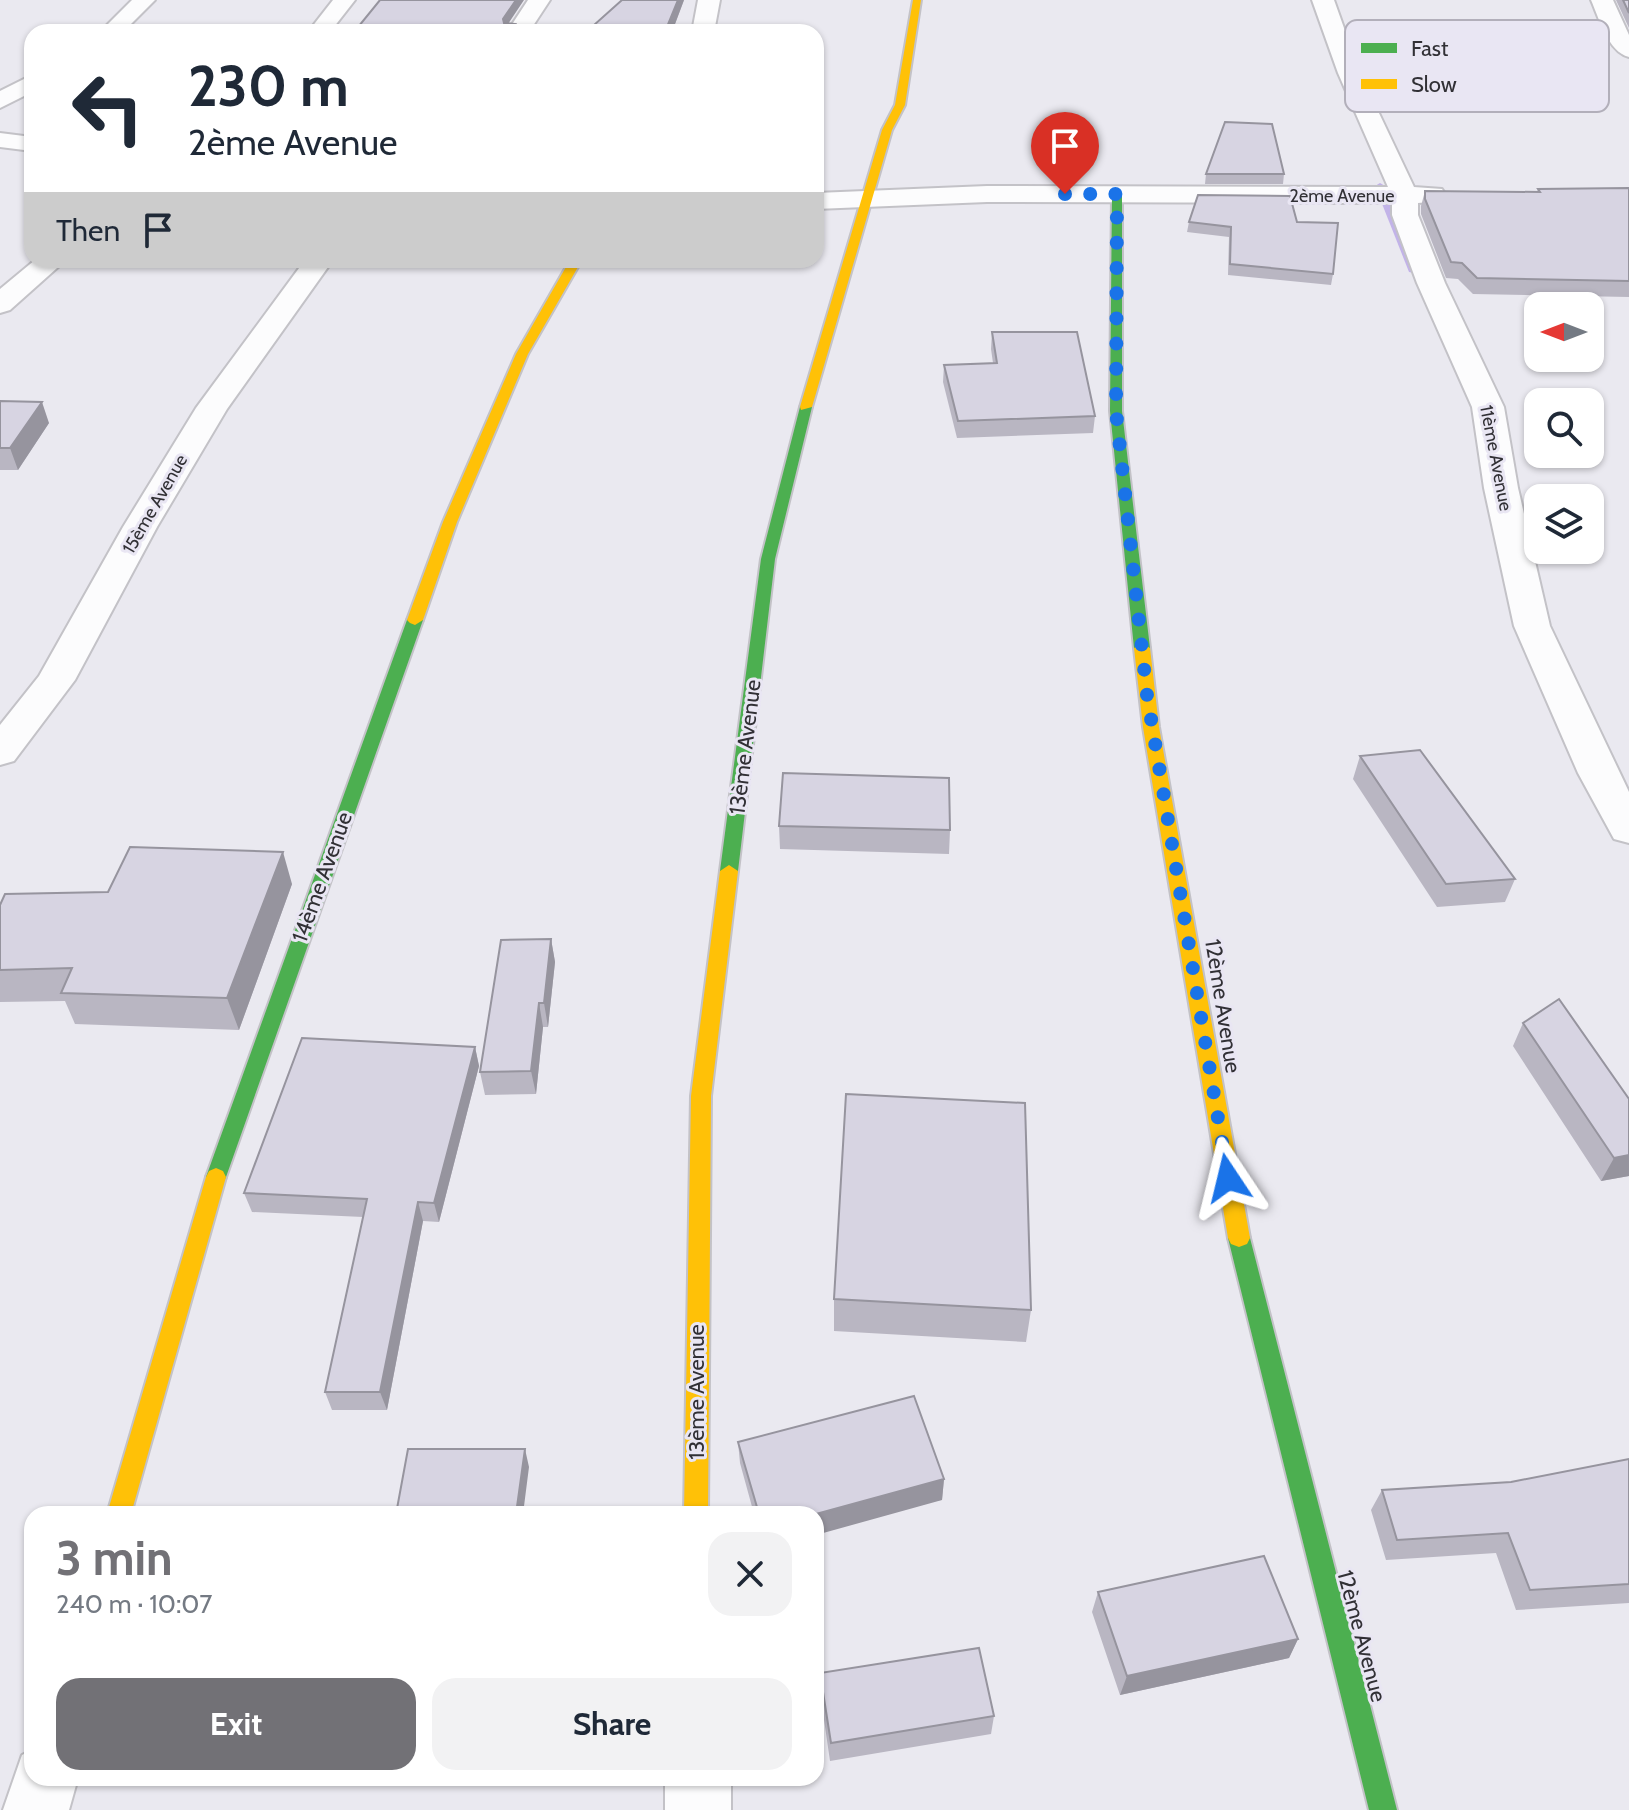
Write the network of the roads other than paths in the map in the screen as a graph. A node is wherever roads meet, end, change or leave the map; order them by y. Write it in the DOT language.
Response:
graph roads {
  1 [pos="144,0"];
  2 [pos="344,0"];
  3 [pos="539,0"];
  4 [pos="709,0"];
  5 [pos="917,0"];
  6 [pos="1323,0"];
  7 [pos="1602,0"];
  8 [pos="119,24"];
  9 [pos="325,24"];
  10 [pos="523,24"];
  11 [pos="704,24"];
  12 [pos="1629,50"];
  13 [pos="1345,62"];
  14 [pos="24,87"];
  15 [pos="0,101"];
  16 [pos="1367,112"];
  17 [pos="0,140"];
  18 [pos="24,143"];
  19 [pos="1117,194"];
  20 [pos="1453,195"];
  21 [pos="1405,196"];
  22 [pos="824,201"];
  23 [pos="867,201"];
  24 [pos="43,268"];
  25 [pos="313,268"];
  26 [pos="571,268"];
  27 [pos="0,304"];
  28 [pos="0,752"];
  29 [pos="1629,829"];
  30 [pos="121,1506"];
  31 [pos="696,1506"];
  32 [pos="43,1786"];
  33 [pos="698,1786"];
  34 [pos="36,1810"];
  35 [pos="698,1810"];
  36 [pos="1383,1810"];
  1 -- 8 [label="street"];
  2 -- 9 [label="street"];
  3 -- 10 [label="street"];
  4 -- 11 [label="street"];
  5 -- 23 [label="street, 13ème Avenue"];
  6 -- 13 [label="street, 11ème Avenue"];
  7 -- 12 [label="street"];
  14 -- 15 [label="street"];
  16 -- 21 [label="street, 11ème Avenue"];
  17 -- 18 [label="street"];
  19 -- 21 [label="street, 2ème Avenue"];
  19 -- 23 [label="street, 2ème Avenue"];
  19 -- 36 [label="street, 12ème Avenue"];
  20 -- 21 [label="street, 2ème Avenue"];
  21 -- 29 [label="street, 11ème Avenue"];
  22 -- 23 [label="street, 2ème Avenue"];
  23 -- 31 [label="street, 13ème Avenue"];
  24 -- 27 [label="street"];
  25 -- 28 [label="street, 15ème Avenue"];
  26 -- 30 [label="street, 14ème Avenue"];
  32 -- 34 [label="street"];
  33 -- 35 [label="street"];
}
